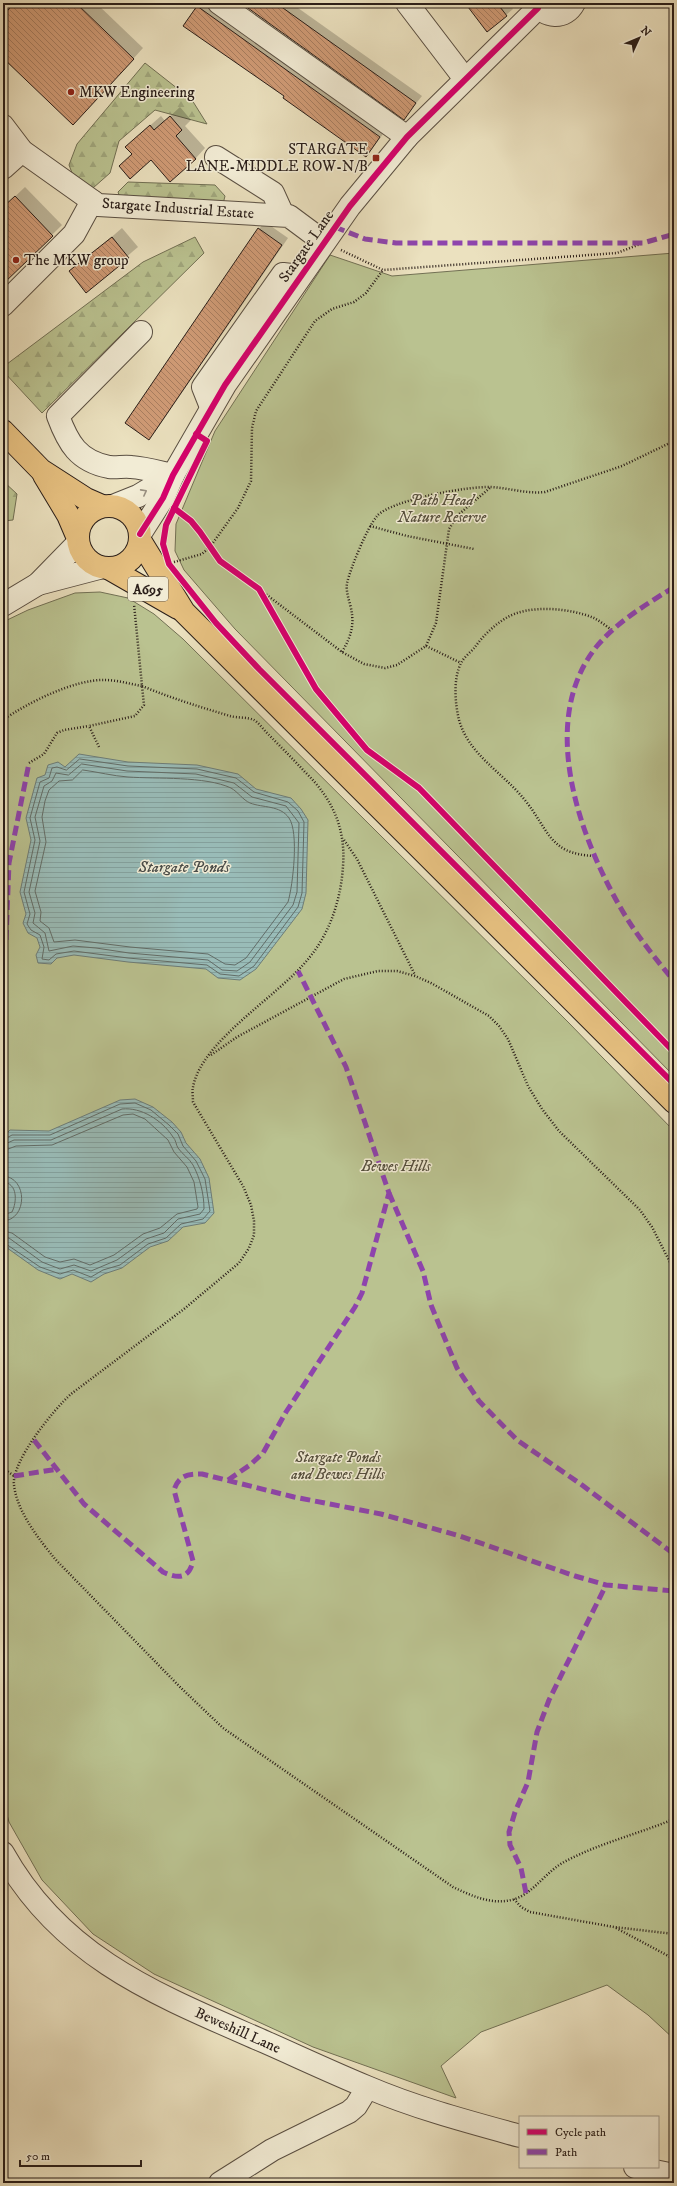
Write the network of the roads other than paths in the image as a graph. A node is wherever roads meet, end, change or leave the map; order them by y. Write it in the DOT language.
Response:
graph roads {
  1 [pos="219,3"];
  2 [pos="407,3"];
  3 [pos="574,3"];
  4 [pos="537,6"];
  5 [pos="465,80"];
  6 [pos="3,126"];
  7 [pos="407,137"];
  8 [pos="22,151"];
  9 [pos="216,157"];
  10 [pos="3,168"];
  11 [pos="92,201"];
  12 [pos="283,215"];
  13 [pos="324,242"];
  14 [pos="3,305"];
  15 [pos="141,332"];
  16 [pos="3,431"];
  17 [pos="41,470"];
  18 [pos="173,475"];
  19 [pos="108,506"];
  20 [pos="140,538"];
  21 [pos="77,539"];
  22 [pos="104,568"];
  23 [pos="38,584"];
  24 [pos="3,605"];
  25 [pos="184,612"];
  26 [pos="674,1102"];
  27 [pos="3,1853"];
  28 [pos="367,2088"];
  29 [pos="519,2136"];
  30 [pos="639,2168"];
  31 [pos="674,2175"];
  32 [pos="220,2183"];
  1 -- 7 [label="street"];
  2 -- 5 [label="street"];
  3 -- 4 [label="street, Stargate Lane"];
  4 -- 5 [label="street, Stargate Lane"];
  5 -- 7 [label="street, Stargate Lane"];
  6 -- 8 [label="street, Stargate Industrial Estate"];
  7 -- 13 [label="street, Stargate Lane"];
  8 -- 10 [label="street"];
  8 -- 11 [label="street, Stargate Industrial Estate"];
  9 -- 12 [label="street"];
  11 -- 12 [label="street, Stargate Industrial Estate"];
  11 -- 14 [label="street"];
  12 -- 13 [label="street, Stargate Industrial Estate"];
  13 -- 18 [label="street, Stargate Lane"];
  15 -- 18 [label="street"];
  16 -- 17 [label="main road, A695"];
  17 -- 19 [label="main road, A695"];
  17 -- 21 [label="main road, A695"];
  19 -- 18 [label="street, Stargate Lane, one-way"];
  18 -- 20 [label="street, Stargate Lane"];
  19 -- 20 [label="main road, A695"];
  19 -- 21 [label="main road"];
  20 -- 22 [label="main road, A695"];
  20 -- 25 [label="main road, A695"];
  21 -- 22 [label="main road, A695"];
  21 -- 23 [label="street"];
  22 -- 23 [label="street"];
  22 -- 25 [label="main road, A695"];
  23 -- 24 [label="street"];
  25 -- 26 [label="main road, A695"];
  27 -- 28 [label="street, Beweshill Lane"];
  28 -- 29 [label="street, Beweshill Lane"];
  28 -- 32 [label="street"];
  30 -- 31 [label="street"];
}
